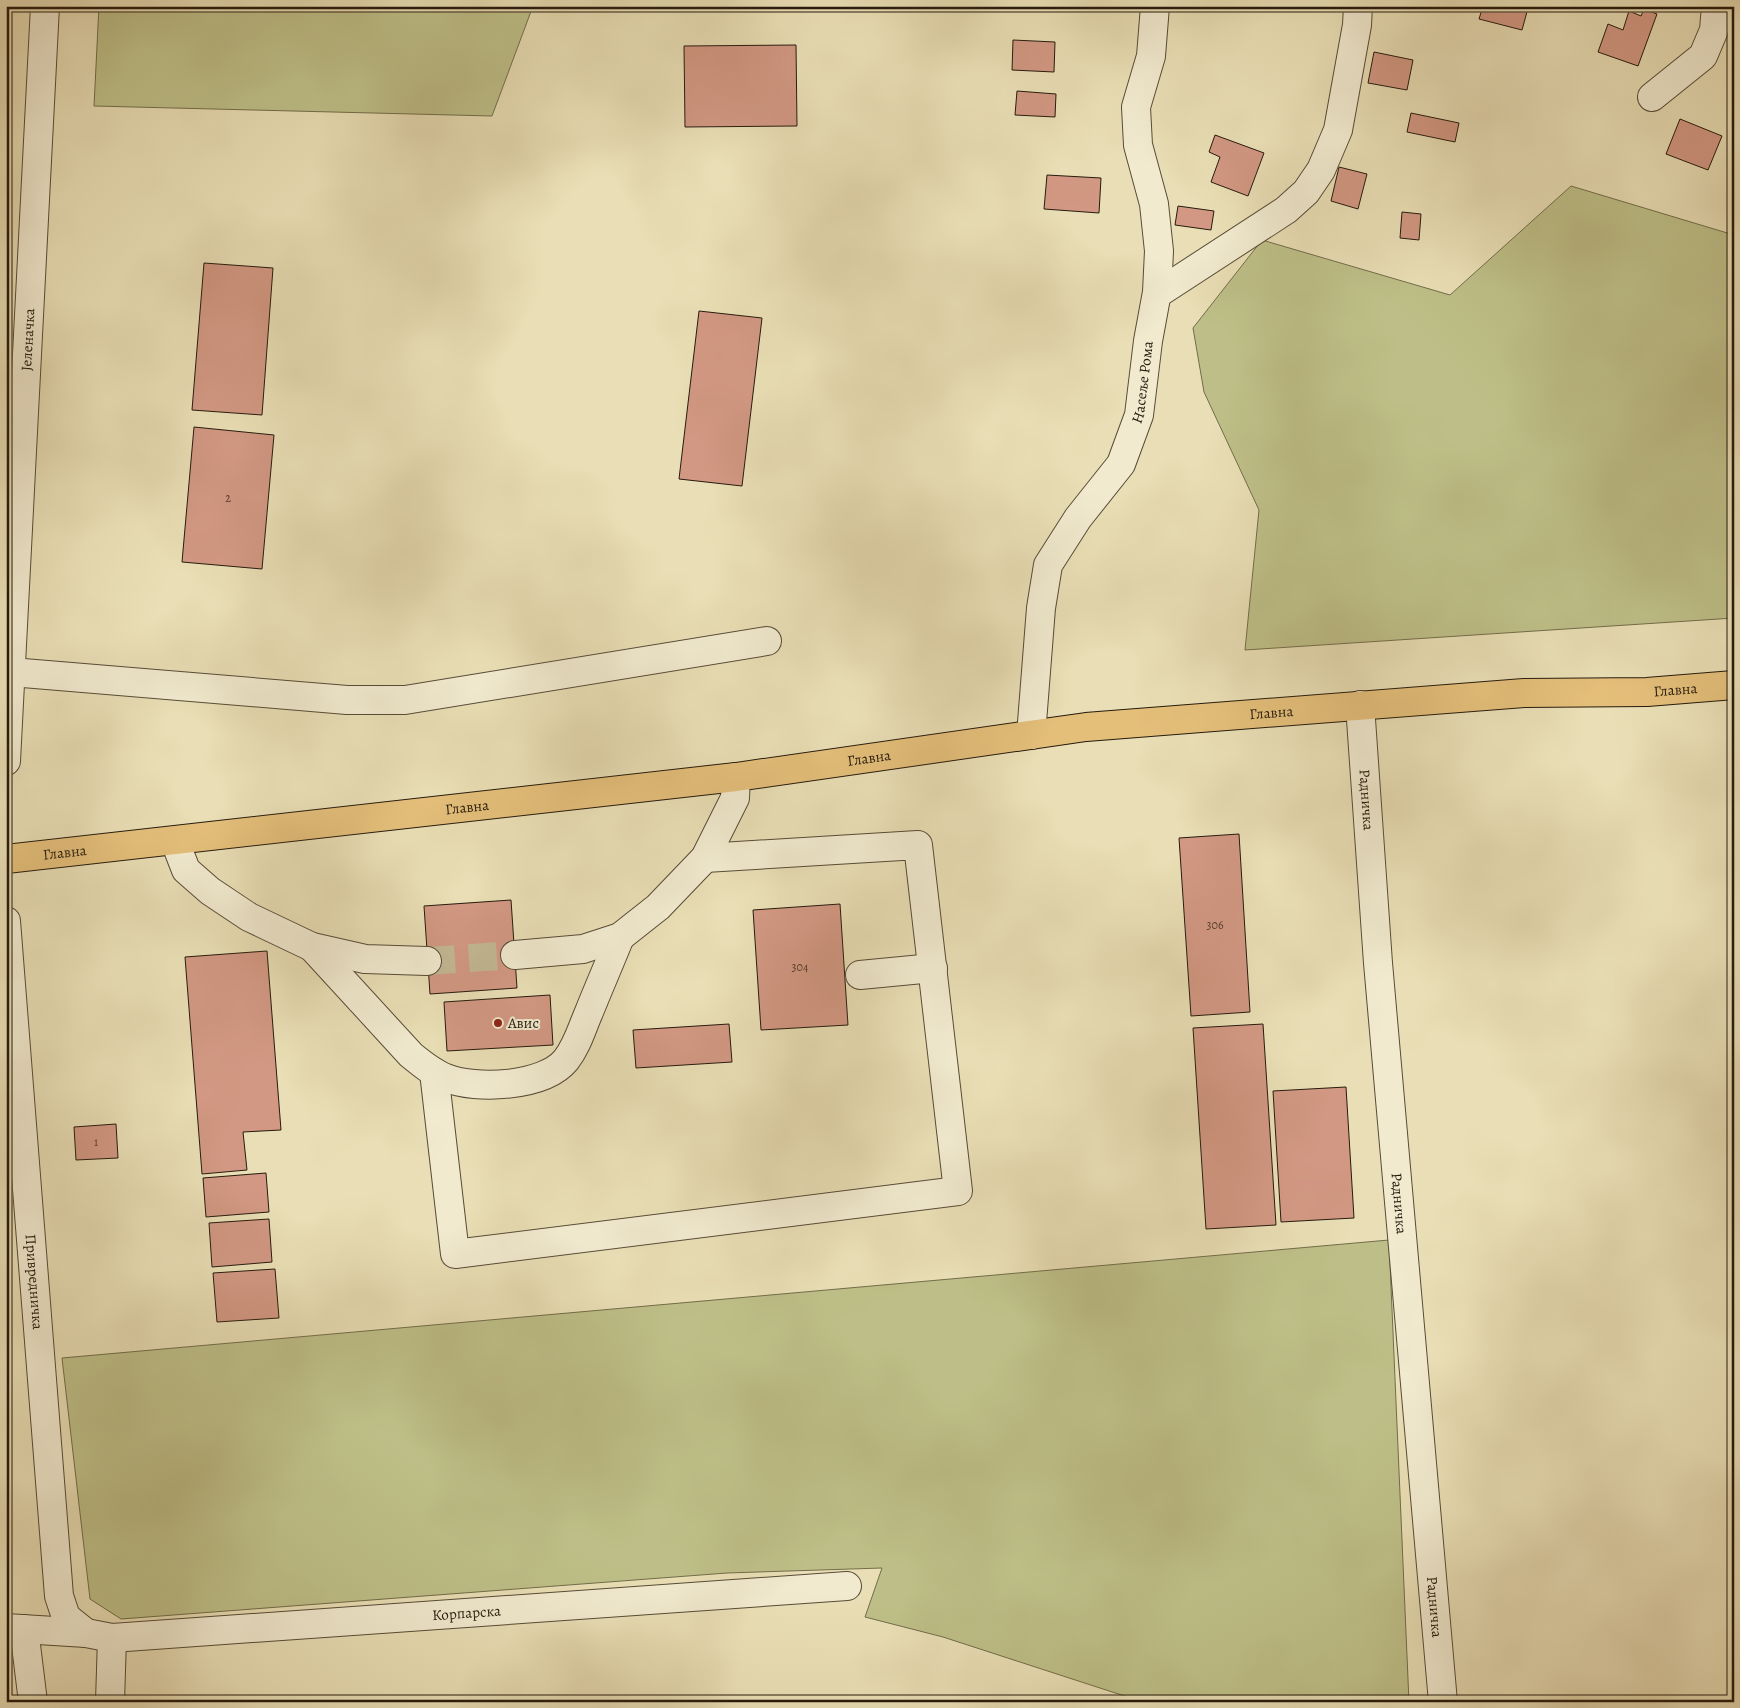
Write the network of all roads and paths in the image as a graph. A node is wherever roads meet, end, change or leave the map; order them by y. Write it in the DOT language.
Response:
graph roads {
  1 [pos="45,6"];
  2 [pos="1155,6"];
  3 [pos="1358,6"];
  4 [pos="1716,6"];
  5 [pos="1652,97"];
  6 [pos="1157,294"];
  7 [pos="766,641"];
  8 [pos="11,672"];
  9 [pos="1734,685"];
  10 [pos="1360,705"];
  11 [pos="1031,735"];
  12 [pos="6,761"];
  13 [pos="736,777"];
  14 [pos="177,840"];
  15 [pos="704,858"];
  16 [pos="6,859"];
  17 [pos="6,921"];
  18 [pos="620,937"];
  19 [pos="312,947"];
  20 [pos="515,955"];
  21 [pos="427,960"];
  22 [pos="933,968"];
  23 [pos="860,975"];
  24 [pos="434,1072"];
  25 [pos="848,1586"];
  26 [pos="15,1628"];
  27 [pos="99,1636"];
  28 [pos="33,1702"];
  29 [pos="110,1702"];
  30 [pos="1443,1702"];
  1 -- 8 [label="street, Јеленачка"];
  2 -- 6 [label="street, Насеље Рома"];
  3 -- 6 [label="street"];
  4 -- 5 [label="street"];
  6 -- 11 [label="street, Насеље Рома"];
  7 -- 8 [label="street"];
  8 -- 12 [label="street, Јеленачка"];
  9 -- 10 [label="main road, Главна"];
  10 -- 11 [label="main road, Главна"];
  10 -- 30 [label="street, Радничка"];
  11 -- 13 [label="main road, Главна"];
  13 -- 14 [label="main road, Главна"];
  13 -- 15 [label="street"];
  14 -- 16 [label="main road, Главна"];
  14 -- 19 [label="street"];
  15 -- 18 [label="street"];
  15 -- 22 [label="street"];
  17 -- 27 [label="street, Привредничка"];
  18 -- 20 [label="street"];
  18 -- 24 [label="street"];
  19 -- 21 [label="street"];
  19 -- 24 [label="street"];
  22 -- 23 [label="street"];
  22 -- 24 [label="street"];
  25 -- 27 [label="street, Корпарска"];
  26 -- 27 [label="street"];
  26 -- 28 [label="street"];
  27 -- 29 [label="street"];
}
